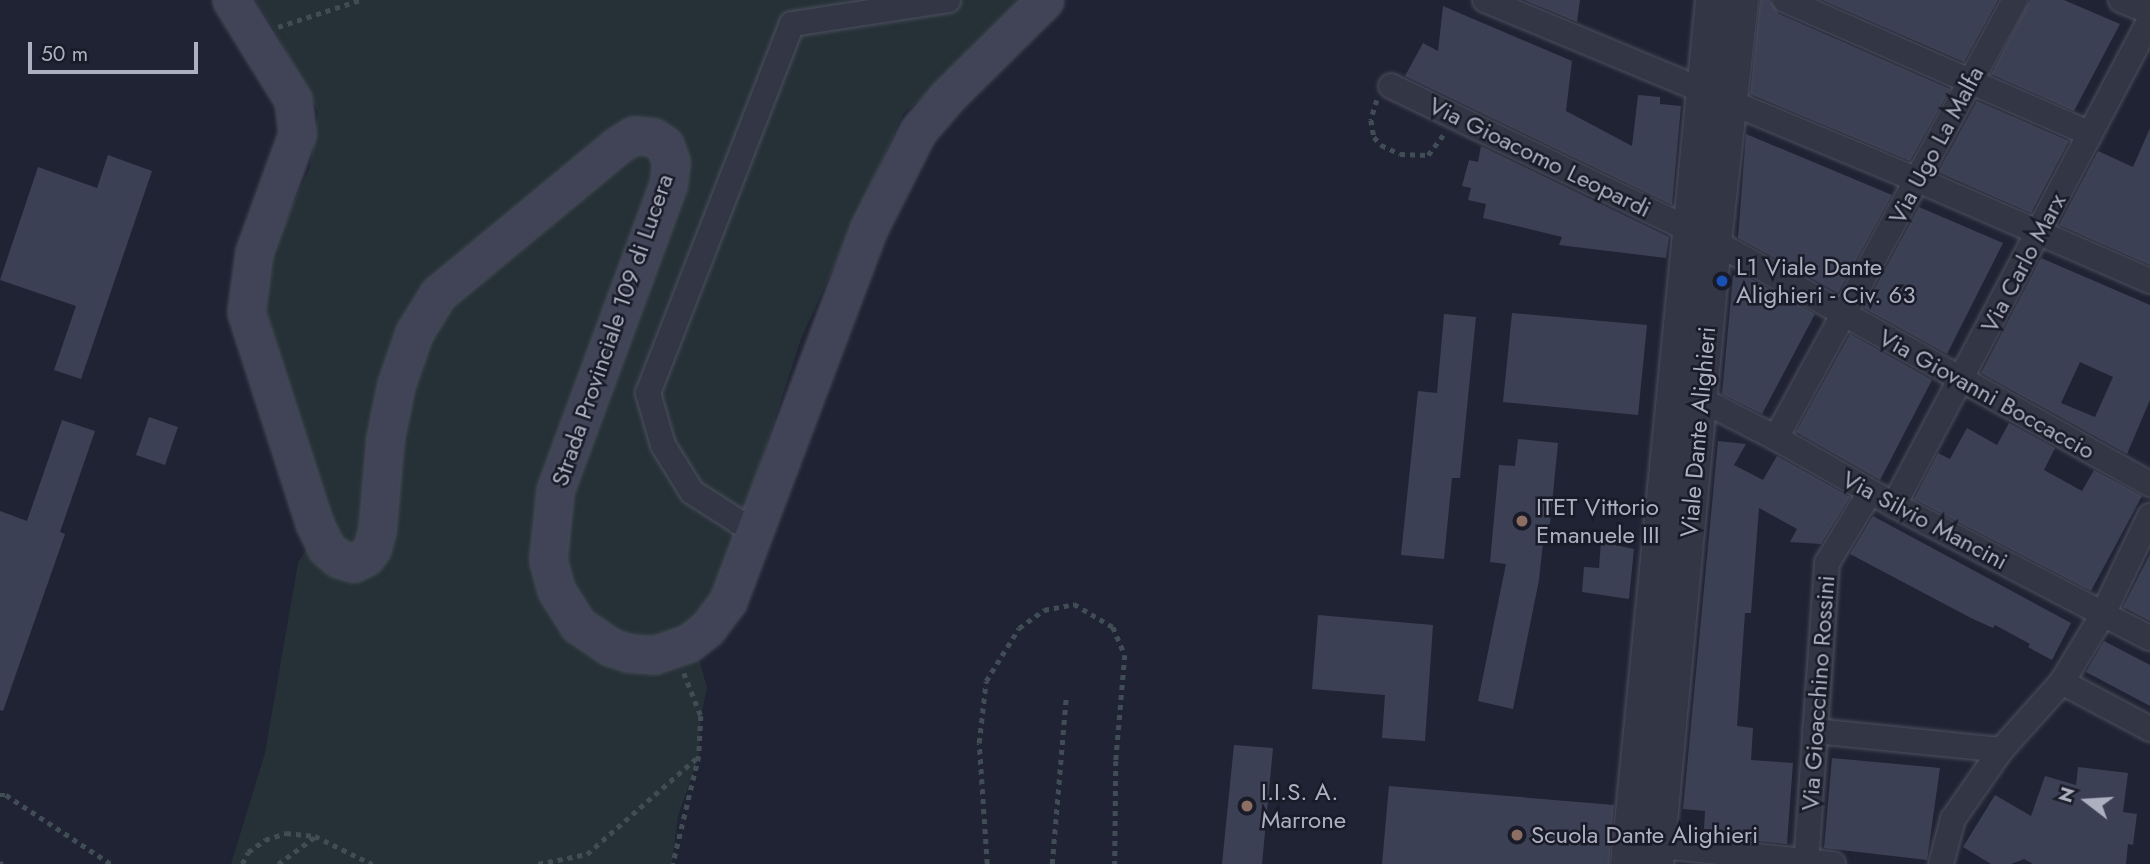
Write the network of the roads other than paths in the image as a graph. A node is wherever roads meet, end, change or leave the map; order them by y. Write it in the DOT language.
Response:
graph roads {
  1 [pos="231,0"];
  2 [pos="948,0"];
  3 [pos="1045,0"];
  4 [pos="1485,0"];
  5 [pos="1712,0"];
  6 [pos="1742,0"];
  7 [pos="1785,0"];
  8 [pos="2015,0"];
  9 [pos="2121,0"];
  10 [pos="2150,12"];
  11 [pos="2150,20"];
  12 [pos="1971,81"];
  13 [pos="1391,86"];
  14 [pos="1702,90"];
  15 [pos="1731,102"];
  16 [pos="2090,134"];
  17 [pos="1918,180"];
  18 [pos="2039,232"];
  19 [pos="1702,235"];
  20 [pos="2150,281"];
  21 [pos="1843,315"];
  22 [pos="1961,381"];
  23 [pos="1702,400"];
  24 [pos="1776,438"];
  25 [pos="2150,484"];
  26 [pos="1870,492"];
  27 [pos="1894,505"];
  28 [pos="2150,516"];
  29 [pos="756,528"];
  30 [pos="2102,614"];
  31 [pos="2150,638"];
  32 [pos="2062,682"];
  33 [pos="2150,729"];
  34 [pos="1815,731"];
  35 [pos="2001,750"];
  36 [pos="1643,854"];
  37 [pos="1806,862"];
  38 [pos="1833,864"];
  39 [pos="1941,864"];
  1 -- 29 [label="main road, Strada Provinciale 109 di Lucera"];
  2 -- 29 [label="street"];
  3 -- 29 [label="main road, Strada Provinciale 109 di Lucera"];
  4 -- 14 [label="street"];
  5 -- 14 [label="street, Viale Dante Alighieri"];
  6 -- 15 [label="street, Viale Dante Alighieri"];
  7 -- 12 [label="street"];
  8 -- 12 [label="street, Via Ugo La Malfa"];
  9 -- 10 [label="street"];
  11 -- 16 [label="street, Via Carlo Marx"];
  12 -- 16 [label="street"];
  12 -- 17 [label="street, Via Ugo La Malfa"];
  13 -- 19 [label="street, Via Gioacomo Leopardi"];
  14 -- 15 [label="street"];
  14 -- 19 [label="street, Viale Dante Alighieri"];
  15 -- 17 [label="street"];
  15 -- 19 [label="street, Viale Dante Alighieri"];
  16 -- 18 [label="street, Via Carlo Marx"];
  17 -- 18 [label="street"];
  17 -- 21 [label="street, Via Ugo La Malfa"];
  18 -- 20 [label="street"];
  18 -- 22 [label="street, Via Carlo Marx"];
  19 -- 21 [label="street, Via Giovanni Boccaccio"];
  19 -- 23 [label="street, Viale Dante Alighieri"];
  19 -- 36 [label="street, Viale Dante Alighieri"];
  21 -- 22 [label="street, Via Giovanni Boccaccio"];
  21 -- 24 [label="street, Via Ugo La Malfa"];
  22 -- 25 [label="street, Via Giovanni Boccaccio"];
  22 -- 27 [label="street, Via Carlo Marx"];
  23 -- 24 [label="street, Via Silvio Mancini"];
  23 -- 36 [label="street, Viale Dante Alighieri"];
  24 -- 26 [label="street, Via Silvio Mancini"];
  26 -- 27 [label="street, Via Silvio Mancini"];
  26 -- 34 [label="street, Via Gioacchino Rossini"];
  27 -- 30 [label="street, Via Silvio Mancini"];
  28 -- 30 [label="street"];
  30 -- 31 [label="street, Via Silvio Mancini"];
  30 -- 32 [label="street"];
  32 -- 33 [label="street"];
  32 -- 35 [label="street"];
  34 -- 35 [label="street"];
  34 -- 37 [label="street, Via Gioacchino Rossini"];
  35 -- 39 [label="street"];
  36 -- 37 [label="street"];
  37 -- 38 [label="street"];
}
